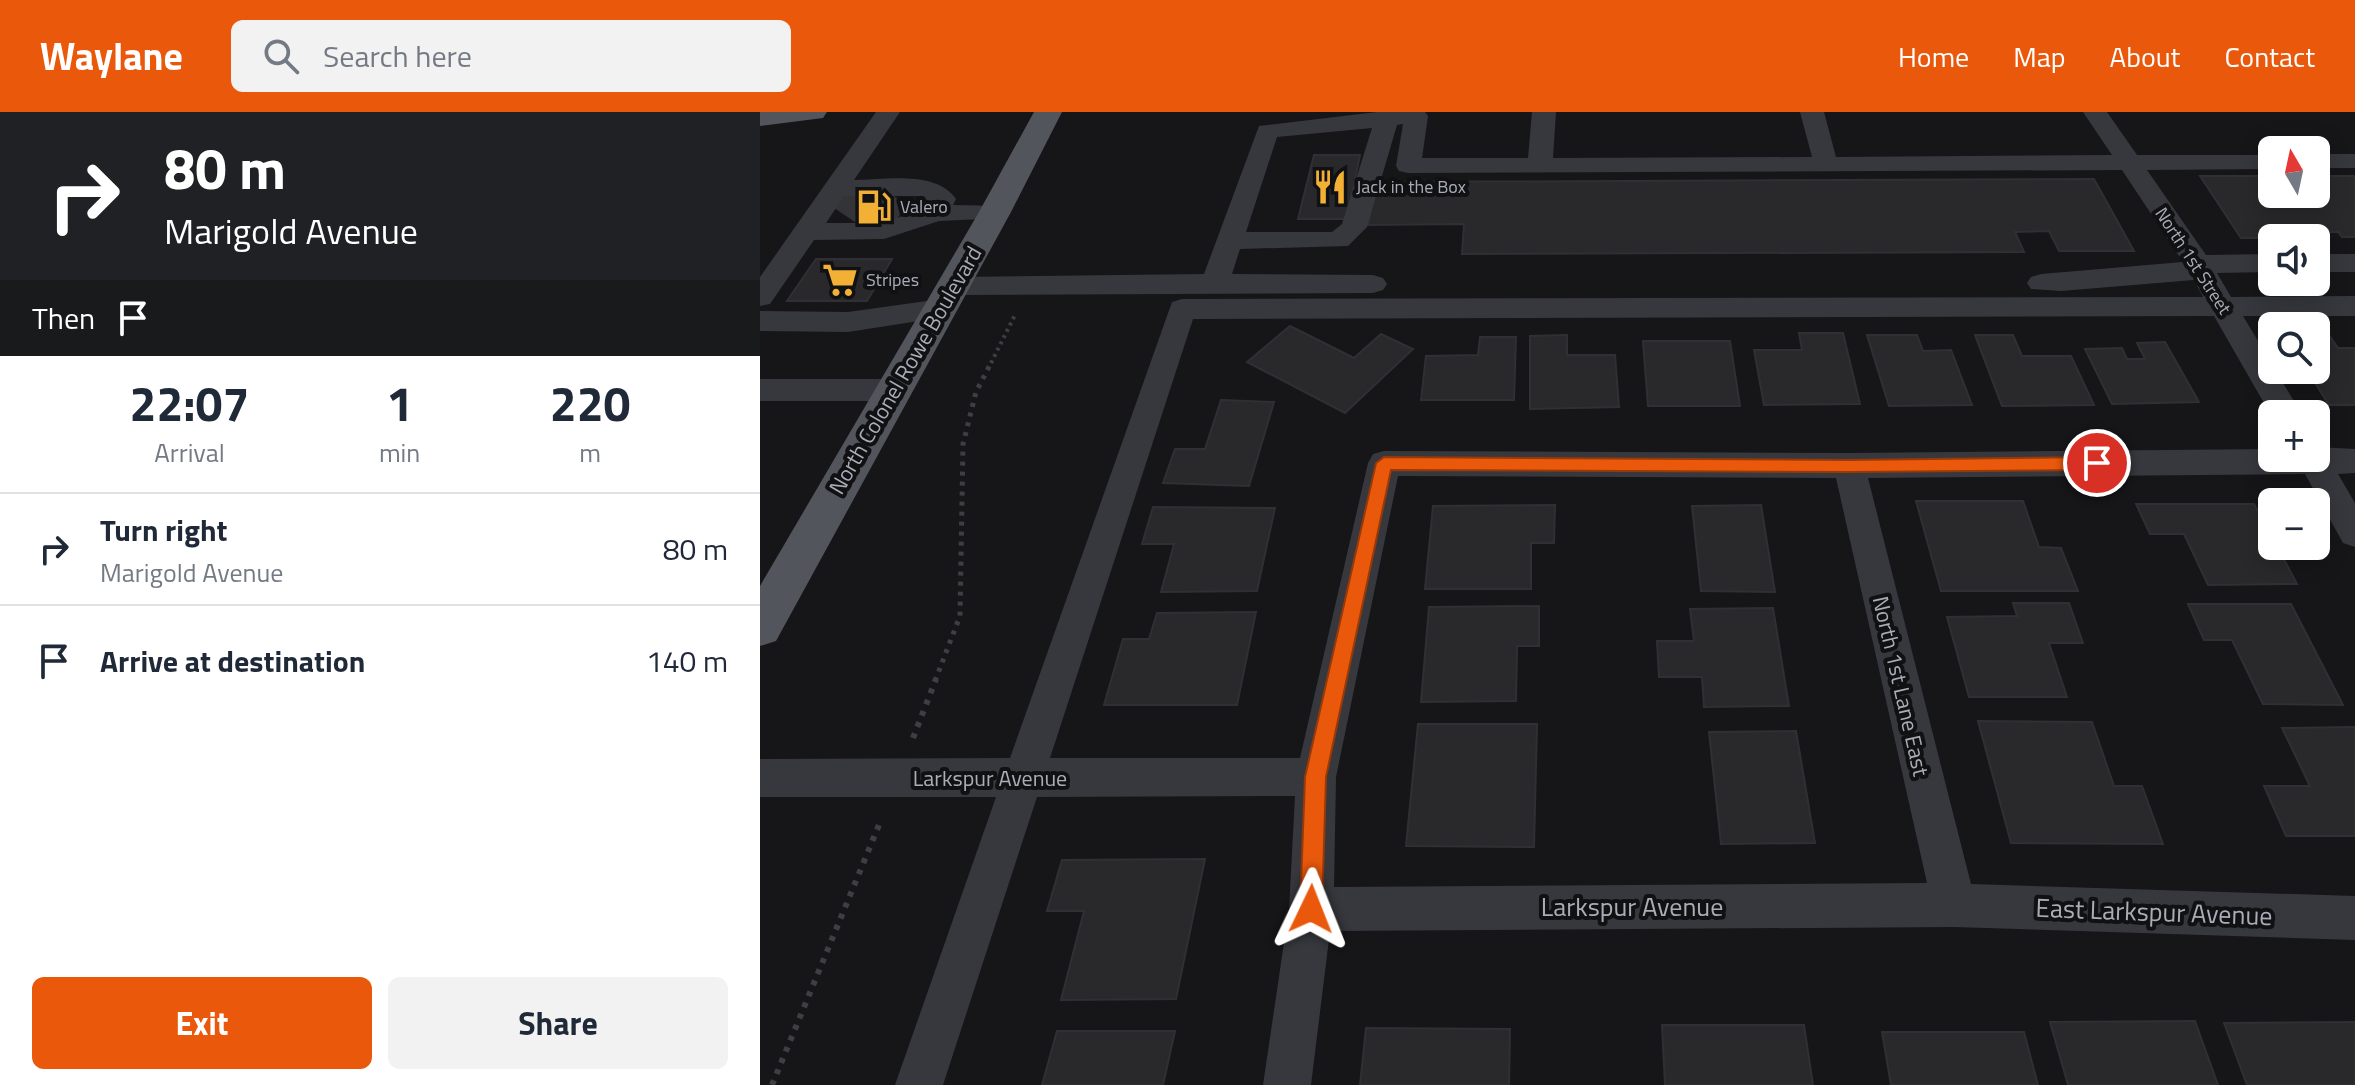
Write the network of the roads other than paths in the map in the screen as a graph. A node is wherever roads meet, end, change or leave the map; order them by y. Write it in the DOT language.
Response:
graph roads {
  1 [pos="813,112"];
  2 [pos="888,112"];
  3 [pos="1048,112"];
  4 [pos="1544,112"];
  5 [pos="1812,112"];
  6 [pos="2095,112"];
  7 [pos="1389,115"];
  8 [pos="760,117"];
  9 [pos="2330,161"];
  10 [pos="2355,161"];
  11 [pos="2258,162"];
  12 [pos="2129,163"];
  13 [pos="1826,164"];
  14 [pos="1540,165"];
  15 [pos="888,208"];
  16 [pos="841,209"];
  17 [pos="995,212"];
  18 [pos="936,213"];
  19 [pos="1230,241"];
  20 [pos="2330,263"];
  21 [pos="2355,263"];
  22 [pos="2258,264"];
  23 [pos="2200,268"];
  24 [pos="1215,283"];
  25 [pos="947,297"];
  26 [pos="2355,306"];
  27 [pos="2223,307"];
  28 [pos="764,321"];
  29 [pos="760,390"];
  30 [pos="894,390"];
  31 [pos="2278,400"];
  32 [pos="2330,460"];
  33 [pos="2258,461"];
  34 [pos="2355,461"];
  35 [pos="1849,466"];
  36 [pos="2319,472"];
  37 [pos="2355,533"];
  38 [pos="760,627"];
  39 [pos="1316,777"];
  40 [pos="760,778"];
  41 [pos="1022,778"];
  42 [pos="1954,905"];
  43 [pos="1311,909"];
  44 [pos="2355,918"];
  45 [pos="919,1085"];
  46 [pos="1287,1085"];
  1 -- 8 [label="main road"];
  2 -- 16 [label="street"];
  3 -- 17 [label="main road, North Colonel Rowe Boulevard"];
  4 -- 14 [label="street"];
  5 -- 13 [label="street"];
  6 -- 12 [label="street, North 1st Street"];
  7 -- 14 [label="street"];
  7 -- 19 [label="street"];
  7 -- 19 [label="street"];
  9 -- 10 [label="street"];
  11 -- 12 [label="street"];
  12 -- 13 [label="street"];
  12 -- 23 [label="street, North 1st Street"];
  13 -- 14 [label="street"];
  15 -- 16 [label="street"];
  15 -- 16 [label="street"];
  15 -- 18 [label="street"];
  15 -- 18 [label="street"];
  16 -- 28 [label="street"];
  17 -- 18 [label="street"];
  17 -- 25 [label="main road, North Colonel Rowe Boulevard"];
  19 -- 24 [label="street"];
  20 -- 21 [label="street"];
  22 -- 23 [label="street"];
  23 -- 24 [label="street"];
  23 -- 27 [label="street, North 1st Street"];
  24 -- 25 [label="street"];
  25 -- 28 [label="street"];
  25 -- 30 [label="main road, North Colonel Rowe Boulevard"];
  26 -- 27 [label="street"];
  27 -- 31 [label="street, North 1st Street"];
  27 -- 41 [label="street"];
  29 -- 30 [label="street"];
  30 -- 38 [label="main road, North Colonel Rowe Boulevard"];
  32 -- 34 [label="street"];
  33 -- 35 [label="street"];
  35 -- 39 [label="street"];
  35 -- 42 [label="street, North 1st Lane East"];
  36 -- 37 [label="street"];
  39 -- 41 [label="street, Larkspur Avenue"];
  39 -- 43 [label="street"];
  40 -- 41 [label="street, Larkspur Avenue"];
  41 -- 45 [label="street"];
  42 -- 43 [label="street, Larkspur Avenue"];
  42 -- 44 [label="street, East Larkspur Avenue"];
  43 -- 46 [label="street"];
}
